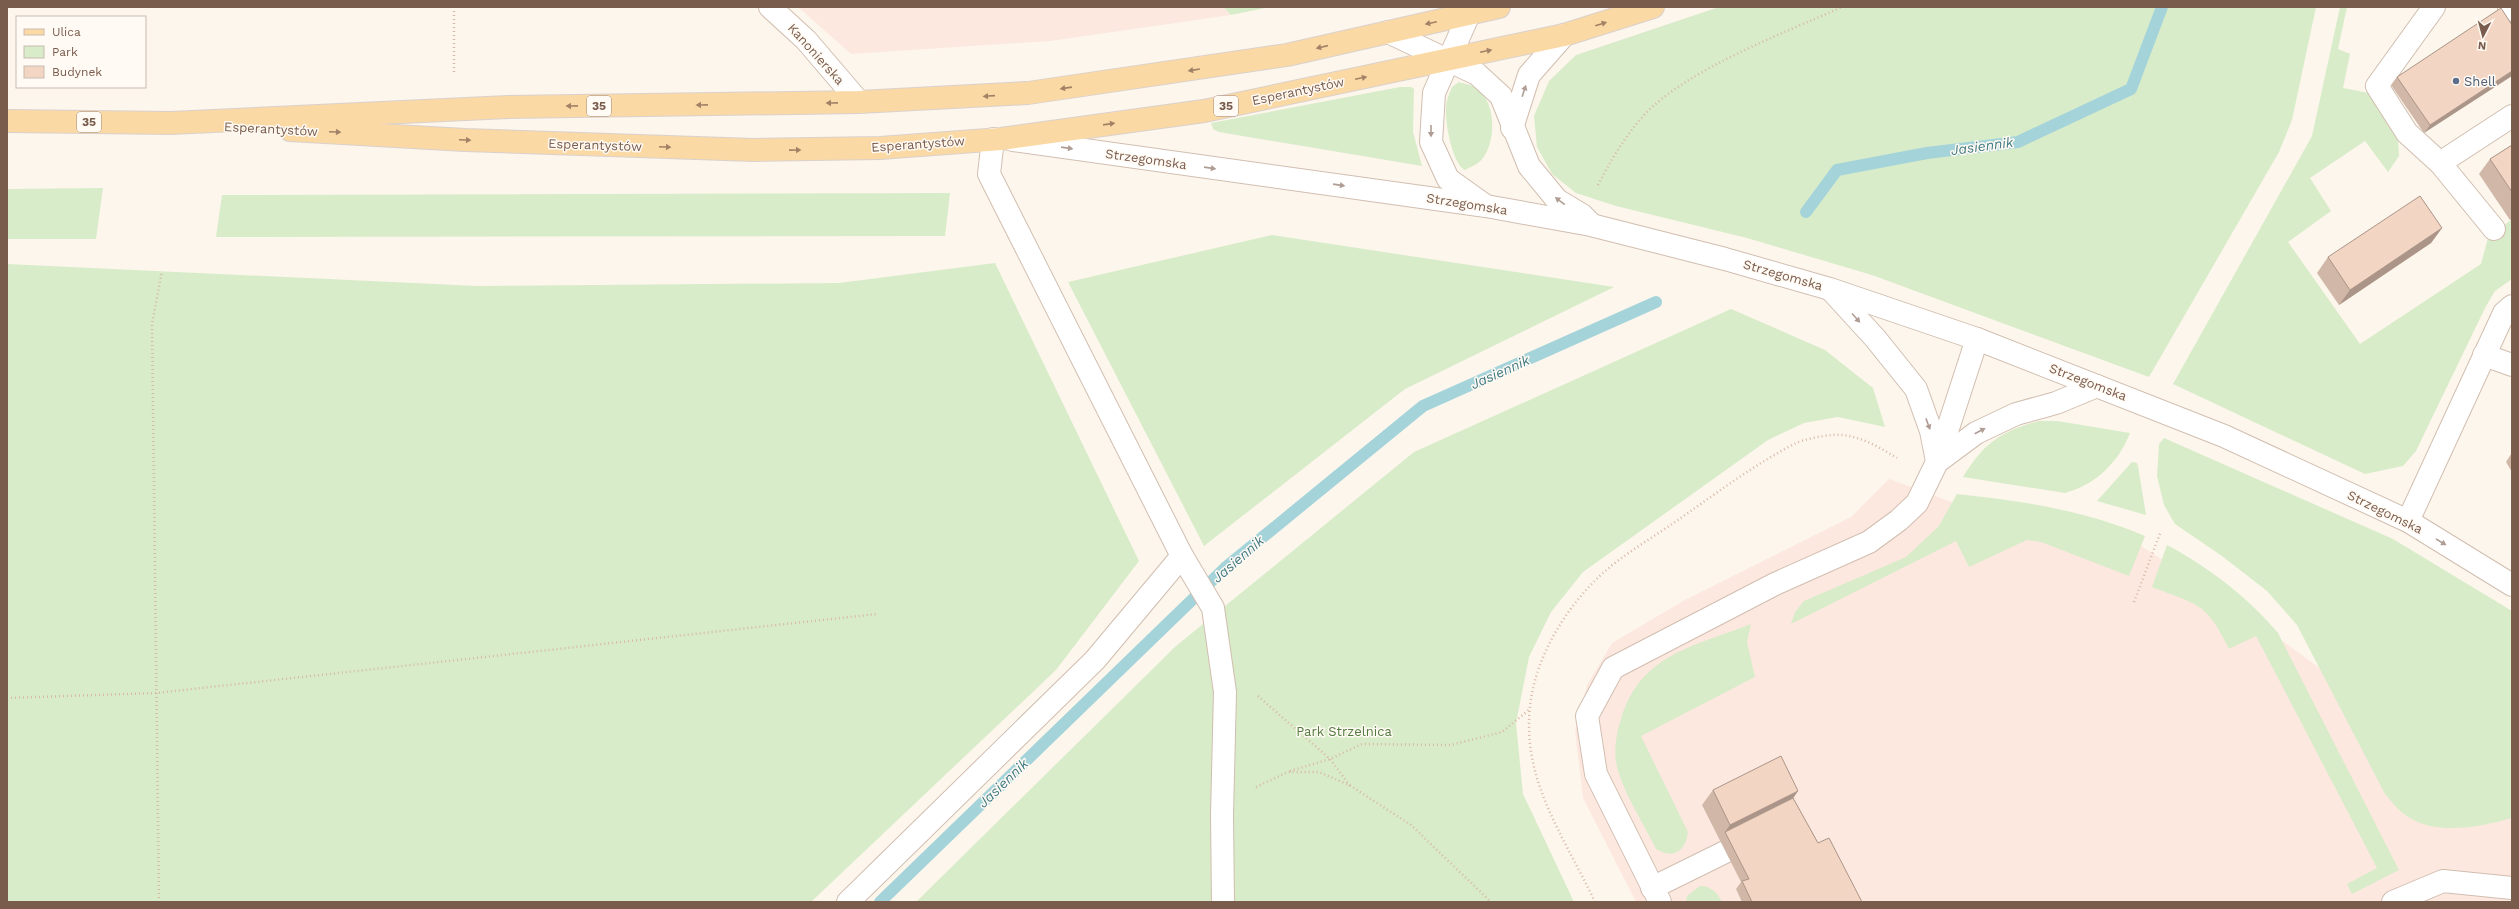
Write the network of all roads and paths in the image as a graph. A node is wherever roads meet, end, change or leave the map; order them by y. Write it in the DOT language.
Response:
graph roads {
  1 [pos="454,7"];
  2 [pos="770,7"];
  3 [pos="1499,7"];
  4 [pos="1653,7"];
  5 [pos="1842,7"];
  6 [pos="2434,7"];
  7 [pos="2510,7"];
  8 [pos="2512,10"];
  9 [pos="1469,14"];
  10 [pos="1388,32"];
  11 [pos="1564,35"];
  12 [pos="1448,59"];
  13 [pos="454,73"];
  14 [pos="859,102"];
  15 [pos="2512,116"];
  16 [pos="7,121"];
  17 [pos="170,123"];
  18 [pos="1512,128"];
  19 [pos="997,139"];
  20 [pos="2440,163"];
  21 [pos="1486,206"];
  22 [pos="1587,220"];
  23 [pos="2494,229"];
  24 [pos="162,271"];
  25 [pos="1830,289"];
  26 [pos="2512,306"];
  27 [pos="1977,339"];
  28 [pos="2484,355"];
  29 [pos="2512,365"];
  30 [pos="2097,386"];
  31 [pos="1937,462"];
  32 [pos="2408,521"];
  33 [pos="2161,531"];
  34 [pos="1182,556"];
  35 [pos="2512,585"];
  36 [pos="2134,602"];
  37 [pos="877,614"];
  38 [pos="1253,690"];
  39 [pos="156,693"];
  40 [pos="7,698"];
  41 [pos="1531,708"];
  42 [pos="1330,759"];
  43 [pos="1288,772"];
  44 [pos="1351,786"];
  45 [pos="1222,815"];
  46 [pos="1725,852"];
  47 [pos="2512,888"];
  48 [pos="1656,895"];
  49 [pos="159,902"];
  50 [pos="848,902"];
  51 [pos="1223,902"];
  52 [pos="1491,902"];
  53 [pos="2393,902"];
  1 -- 13 [label="path"];
  2 -- 14 [label="street, Kanonierska"];
  3 -- 9 [label="main road, Esperantystów / 35"];
  11 -- 4 [label="main road, Esperantystów / 35, one-way"];
  5 -- 22 [label="path"];
  6 -- 20 [label="street"];
  7 -- 8 [label="street"];
  9 -- 10 [label="main road, Esperantystów / 35, one-way"];
  9 -- 12 [label="street"];
  10 -- 12 [label="street"];
  10 -- 14 [label="main road, Esperantystów / 35, one-way"];
  12 -- 11 [label="main road, Esperantystów / 35, one-way"];
  18 -- 11 [label="street, one-way"];
  12 -- 18 [label="street"];
  19 -- 12 [label="main road, Esperantystów / 35, one-way"];
  12 -- 21 [label="street, one-way"];
  14 -- 17 [label="main road, Esperantystów / 35, one-way"];
  15 -- 20 [label="street"];
  16 -- 17 [label="main road, Esperantystów / 35"];
  17 -- 19 [label="main road, Esperantystów / 35, one-way"];
  22 -- 18 [label="street, one-way"];
  19 -- 21 [label="street, Strzegomska, one-way"];
  19 -- 34 [label="street"];
  20 -- 23 [label="street"];
  21 -- 22 [label="street, Strzegomska"];
  22 -- 25 [label="street, Strzegomska"];
  24 -- 39 [label="path"];
  25 -- 27 [label="street, Strzegomska"];
  25 -- 31 [label="street, one-way"];
  26 -- 28 [label="street"];
  27 -- 30 [label="street, Strzegomska"];
  27 -- 31 [label="street"];
  28 -- 29 [label="street"];
  28 -- 32 [label="street"];
  31 -- 30 [label="street, one-way"];
  30 -- 32 [label="street, Strzegomska"];
  31 -- 48 [label="street"];
  32 -- 35 [label="street, Strzegomska, one-way"];
  33 -- 36 [label="path"];
  34 -- 45 [label="street"];
  34 -- 50 [label="street"];
  37 -- 39 [label="path"];
  38 -- 42 [label="path"];
  39 -- 40 [label="path"];
  39 -- 49 [label="path"];
  41 -- 42 [label="path"];
  42 -- 43 [label="path"];
  42 -- 44 [label="path"];
  43 -- 44 [label="path"];
  43 -- 45 [label="path"];
  44 -- 52 [label="path"];
  45 -- 51 [label="street"];
  46 -- 48 [label="street"];
  47 -- 53 [label="street"];
}
